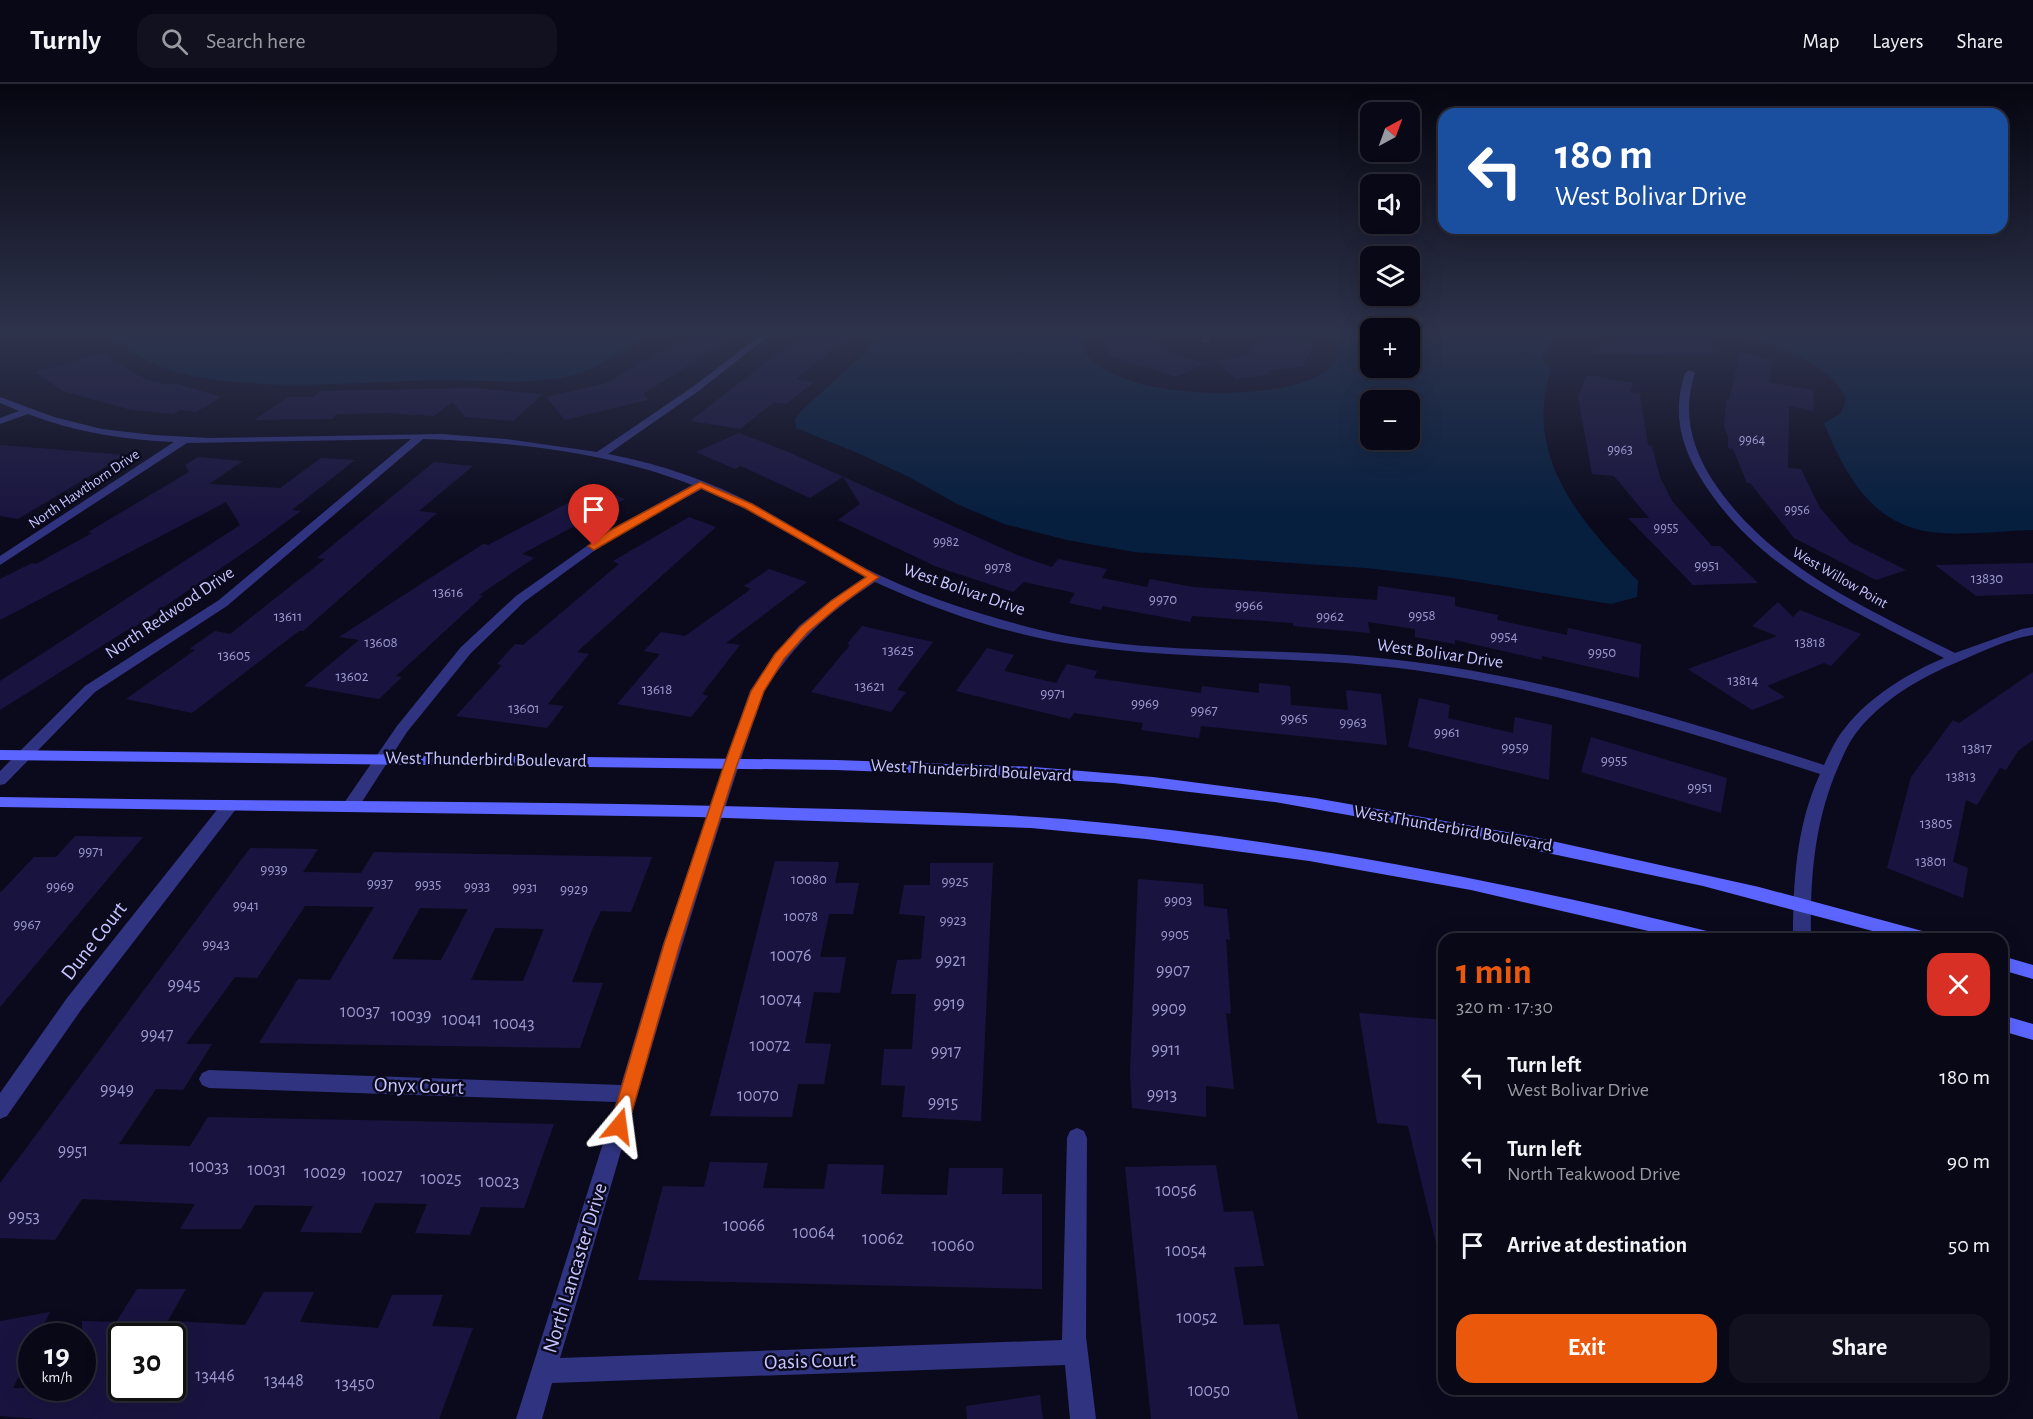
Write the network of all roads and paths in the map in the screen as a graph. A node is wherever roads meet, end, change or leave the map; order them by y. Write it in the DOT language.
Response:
graph roads {
  1 [pos="685,396"];
  2 [pos="1683,396"];
  3 [pos="0,400"];
  4 [pos="25,412"];
  5 [pos="0,421"];
  6 [pos="421,436"];
  7 [pos="183,441"];
  8 [pos="599,455"];
  9 [pos="700,485"];
  10 [pos="0,561"];
  11 [pos="874,577"];
  12 [pos="2033,631"];
  13 [pos="1955,658"];
  14 [pos="0,754"];
  15 [pos="25,755"];
  16 [pos="384,759"];
  17 [pos="730,765"];
  18 [pos="1828,771"];
  19 [pos="0,780"];
  20 [pos="0,802"];
  21 [pos="230,805"];
  22 [pos="350,807"];
  23 [pos="715,811"];
  24 [pos="1801,904"];
  25 [pos="1687,933"];
  26 [pos="1802,933"];
  27 [pos="1905,933"];
  28 [pos="2008,965"];
  29 [pos="2033,972"];
  30 [pos="2008,1025"];
  31 [pos="2033,1032"];
  32 [pos="209,1078"];
  33 [pos="629,1094"];
  34 [pos="0,1110"];
  35 [pos="1077,1138"];
  36 [pos="1076,1352"];
  37 [pos="544,1371"];
  38 [pos="529,1419"];
  39 [pos="1083,1419"];
  1 -- 8 [label="street"];
  2 -- 13 [label="street, West Willow Point"];
  3 -- 4 [label="street, West Bolivar Drive"];
  4 -- 5 [label="street"];
  4 -- 7 [label="street, West Bolivar Drive"];
  6 -- 7 [label="street, West Bolivar Drive"];
  6 -- 8 [label="street, West Bolivar Drive"];
  6 -- 15 [label="street, North Redwood Drive"];
  7 -- 10 [label="street, North Hawthorn Drive"];
  8 -- 9 [label="street, West Bolivar Drive"];
  9 -- 11 [label="street, West Bolivar Drive"];
  9 -- 16 [label="street"];
  11 -- 17 [label="street, North Lancaster Drive"];
  11 -- 18 [label="street, West Bolivar Drive"];
  12 -- 13 [label="street"];
  13 -- 18 [label="street"];
  14 -- 15 [label="street, West Thunderbird Boulevard"];
  15 -- 16 [label="street, West Thunderbird Boulevard"];
  15 -- 19 [label="street, North Redwood Drive"];
  16 -- 17 [label="street, West Thunderbird Boulevard"];
  16 -- 22 [label="street"];
  17 -- 23 [label="street, North Lancaster Drive"];
  17 -- 24 [label="street, West Thunderbird Boulevard"];
  18 -- 24 [label="street"];
  20 -- 21 [label="street"];
  21 -- 22 [label="street"];
  21 -- 34 [label="street, Dune Court"];
  22 -- 23 [label="street"];
  23 -- 25 [label="street"];
  23 -- 33 [label="street, North Lancaster Drive"];
  24 -- 26 [label="street"];
  24 -- 27 [label="street, West Thunderbird Boulevard"];
  28 -- 29 [label="street"];
  30 -- 31 [label="street"];
  32 -- 33 [label="street, Onyx Court"];
  33 -- 37 [label="street, North Lancaster Drive"];
  35 -- 36 [label="street"];
  36 -- 37 [label="street, Oasis Court"];
  36 -- 39 [label="street"];
  37 -- 38 [label="street, North Lancaster Drive"];
}
